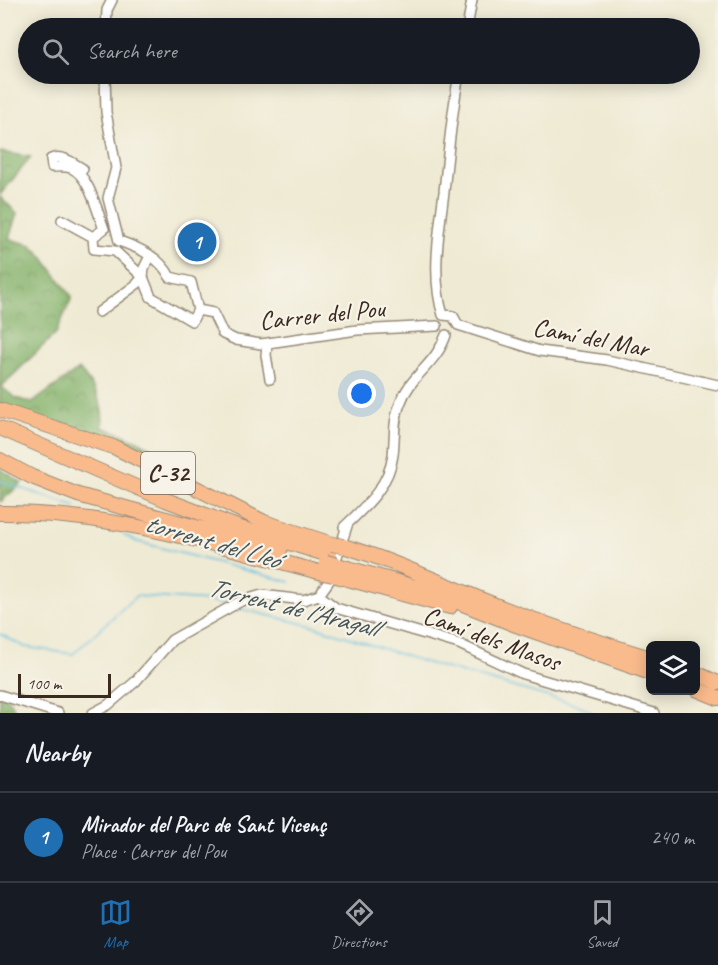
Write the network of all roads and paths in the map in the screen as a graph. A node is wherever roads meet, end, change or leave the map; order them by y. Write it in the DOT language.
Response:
graph roads {
  1 [pos="112,0"];
  2 [pos="471,0"];
  3 [pos="107,18"];
  4 [pos="468,18"];
  5 [pos="105,84"];
  6 [pos="457,84"];
  7 [pos="83,169"];
  8 [pos="62,220"];
  9 [pos="93,237"];
  10 [pos="119,241"];
  11 [pos="115,251"];
  12 [pos="150,256"];
  13 [pos="143,277"];
  14 [pos="198,310"];
  15 [pos="99,312"];
  16 [pos="443,315"];
  17 [pos="458,325"];
  18 [pos="437,326"];
  19 [pos="446,335"];
  20 [pos="267,345"];
  21 [pos="270,379"];
  22 [pos="718,385"];
  23 [pos="0,410"];
  24 [pos="0,428"];
  25 [pos="0,460"];
  26 [pos="0,513"];
  27 [pos="333,560"];
  28 [pos="320,594"];
  29 [pos="646,656"];
  30 [pos="646,671"];
  31 [pos="700,676"];
  32 [pos="718,683"];
  33 [pos="700,691"];
  34 [pos="0,695"];
  35 [pos="718,698"];
  36 [pos="58,713"];
  37 [pos="93,713"];
  38 [pos="654,713"];
  1 -- 3 [label="street"];
  2 -- 4 [label="street"];
  5 -- 10 [label="street"];
  6 -- 16 [label="street"];
  7 -- 9 [label="street"];
  8 -- 9 [label="street"];
  9 -- 11 [label="street"];
  10 -- 11 [label="street"];
  10 -- 12 [label="street"];
  11 -- 13 [label="street"];
  12 -- 13 [label="street"];
  12 -- 14 [label="street"];
  13 -- 14 [label="street"];
  13 -- 15 [label="street"];
  14 -- 20 [label="street, Carrer del Pou"];
  16 -- 17 [label="street"];
  16 -- 18 [label="street"];
  17 -- 19 [label="street"];
  17 -- 22 [label="street, Camí del Mar"];
  18 -- 19 [label="street"];
  18 -- 20 [label="street, Carrer del Pou"];
  19 -- 28 [label="street"];
  20 -- 21 [label="street"];
  23 -- 27 [label="highway, C-32"];
  24 -- 27 [label="highway, C-32"];
  25 -- 27 [label="highway, C-32"];
  26 -- 27 [label="highway, C-32"];
  27 -- 29 [label="highway, C-32"];
  27 -- 30 [label="highway, C-32"];
  28 -- 37 [label="street"];
  28 -- 38 [label="street, Camí dels Masos"];
  31 -- 32 [label="highway"];
  33 -- 35 [label="highway"];
  34 -- 36 [label="street"];
}
